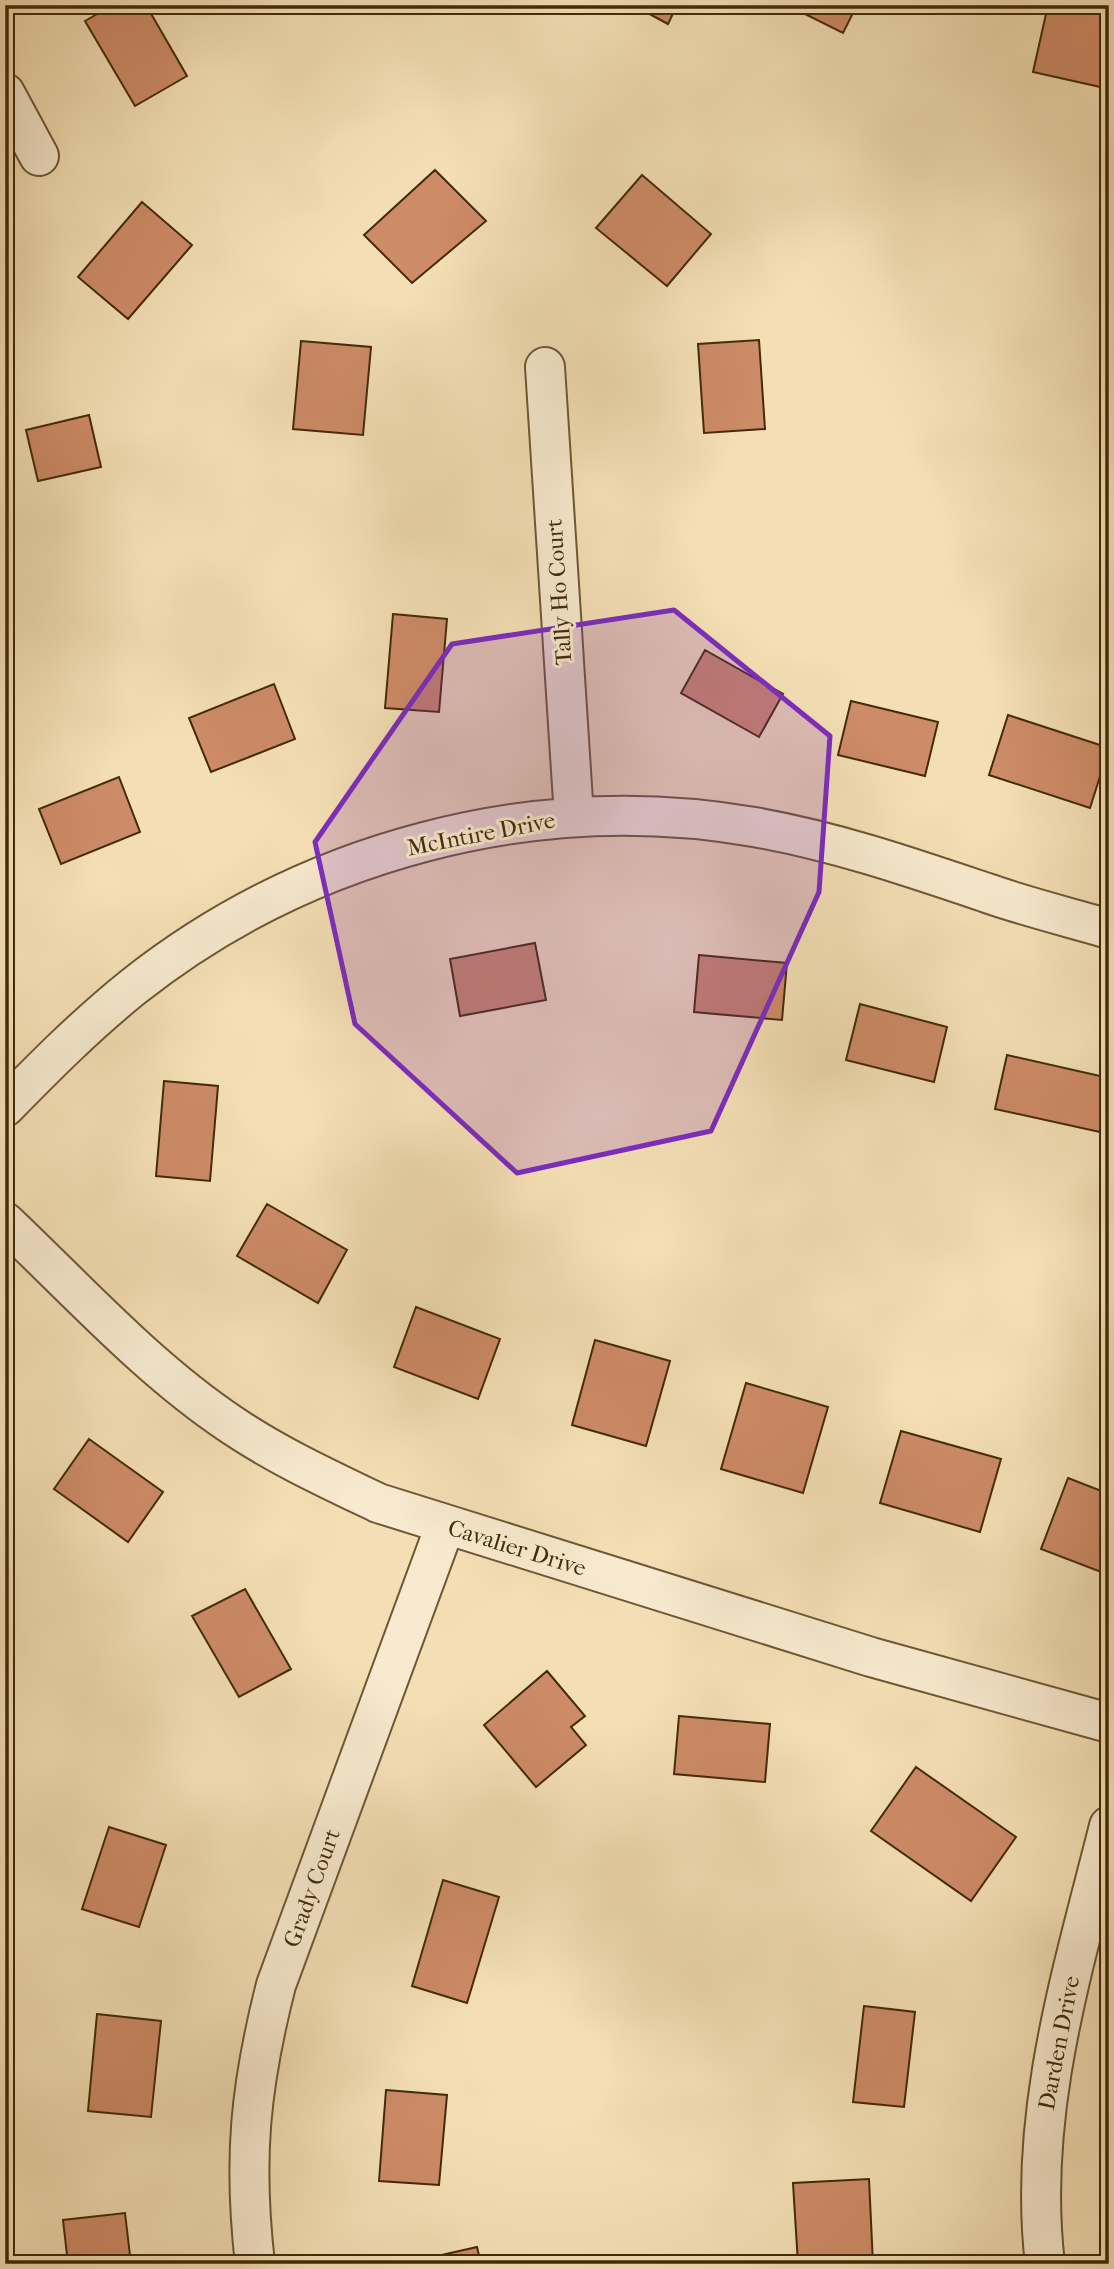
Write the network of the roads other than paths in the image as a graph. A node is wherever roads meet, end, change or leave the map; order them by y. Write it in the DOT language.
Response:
graph roads {
  1 [pos="5,93"];
  2 [pos="39,156"];
  3 [pos="545,367"];
  4 [pos="574,817"];
  5 [pos="1109,929"];
  6 [pos="5,1107"];
  7 [pos="5,1222"];
  8 [pos="445,1526"];
  9 [pos="1109,1723"];
  10 [pos="1109,1826"];
  11 [pos="255,2264"];
  12 [pos="1045,2264"];
  1 -- 2 [label="street"];
  3 -- 4 [label="street, Tally Ho Court"];
  4 -- 5 [label="street, McIntire Drive"];
  4 -- 6 [label="street, McIntire Drive"];
  7 -- 8 [label="street, Cavalier Drive"];
  8 -- 9 [label="street, Cavalier Drive"];
  8 -- 11 [label="street, Grady Court"];
  10 -- 12 [label="street, Darden Drive"];
}
